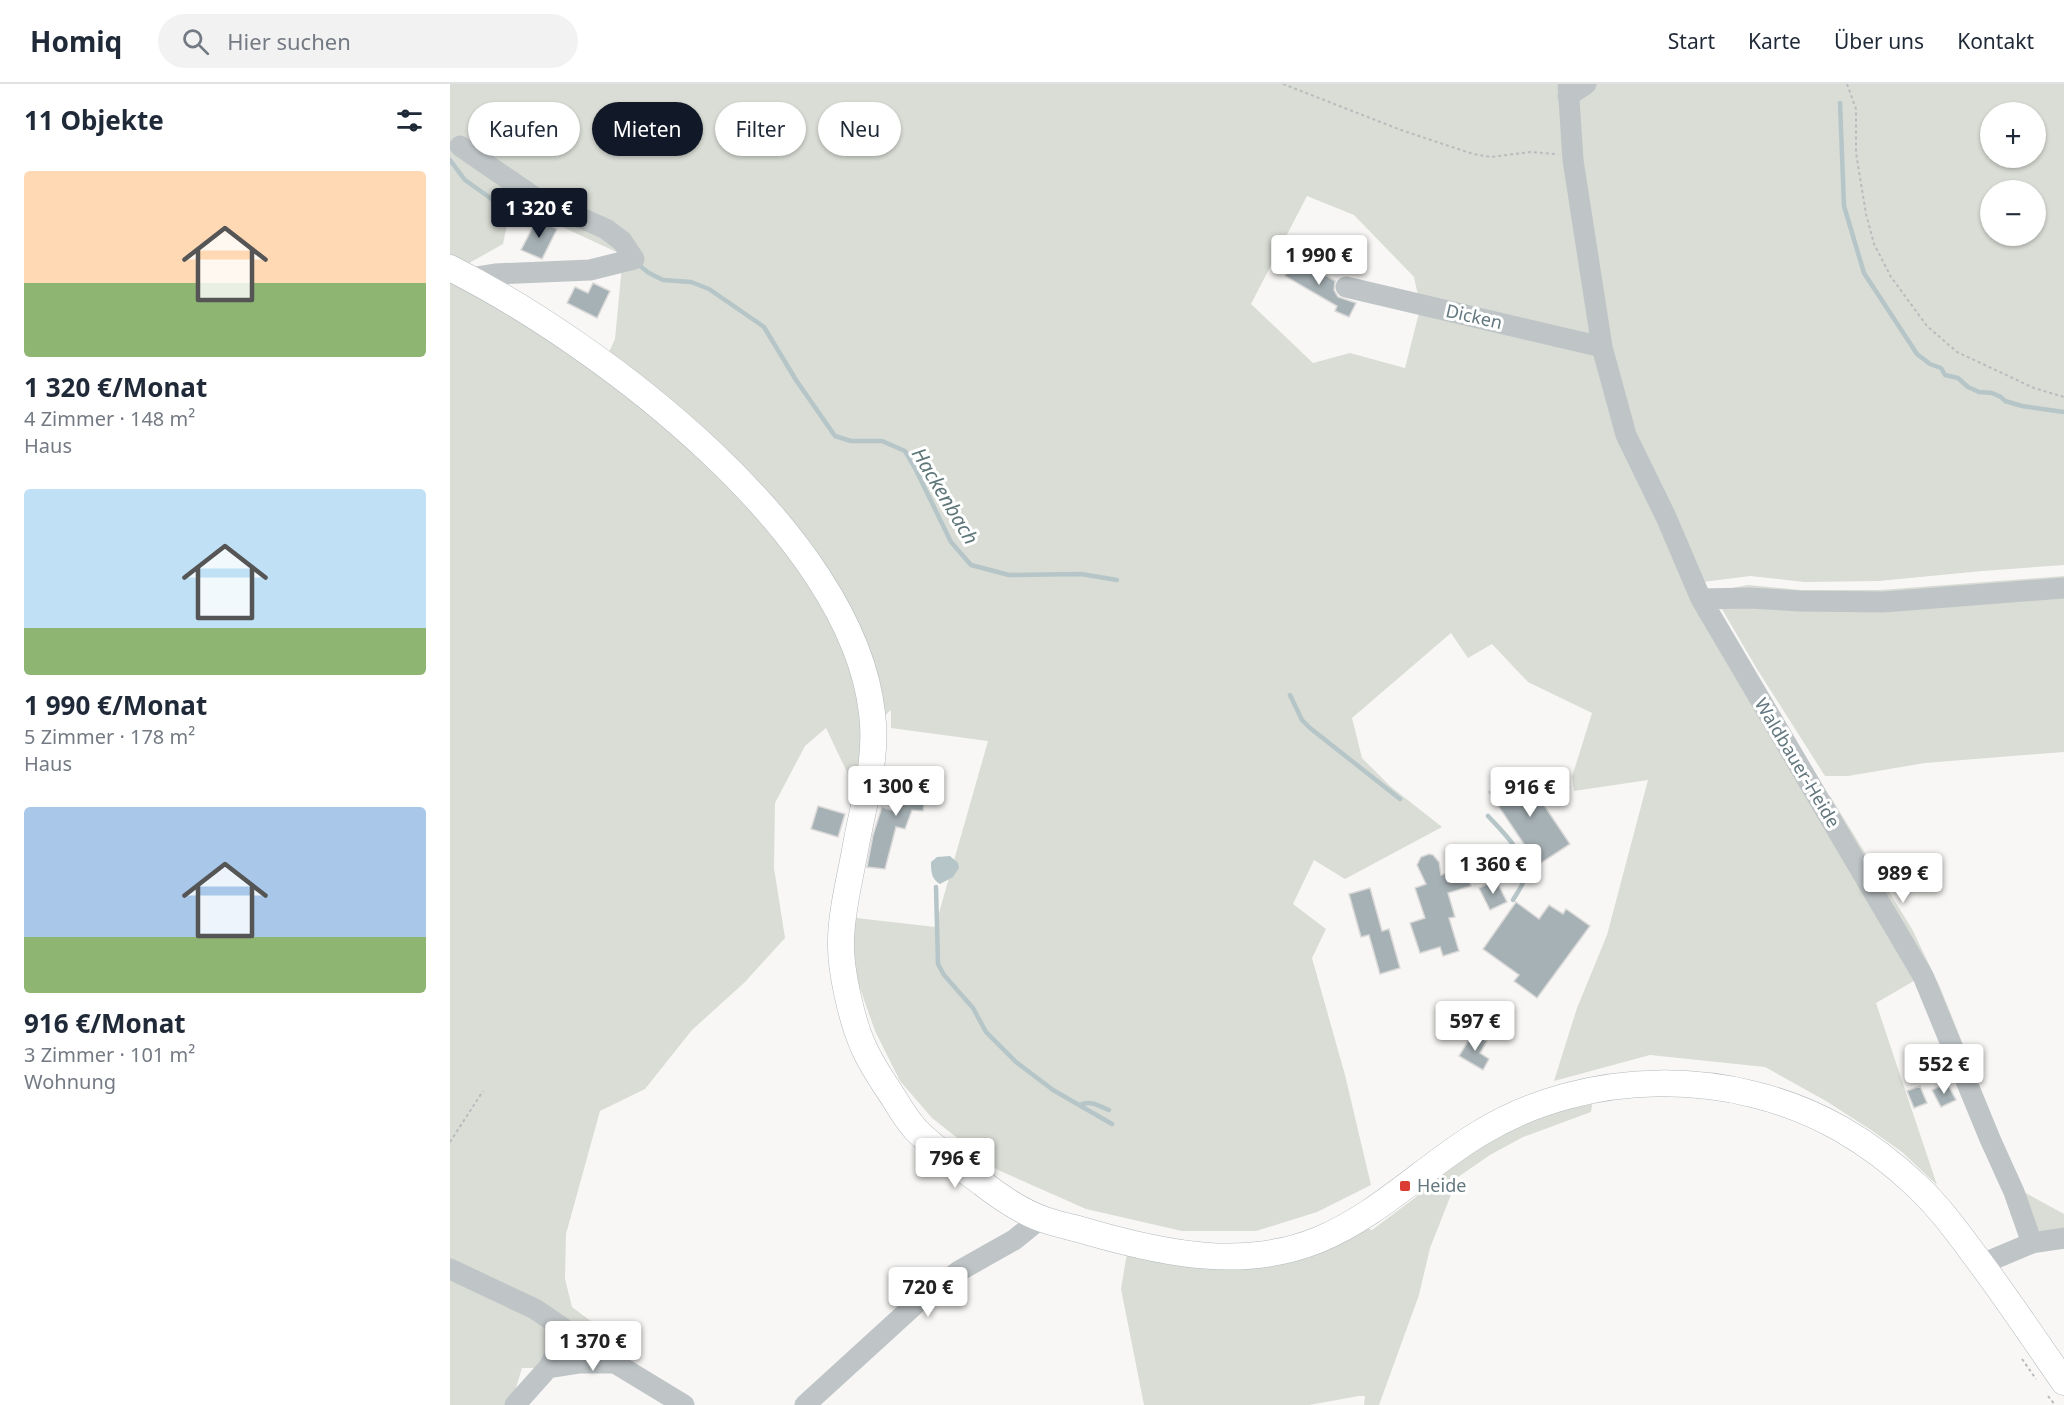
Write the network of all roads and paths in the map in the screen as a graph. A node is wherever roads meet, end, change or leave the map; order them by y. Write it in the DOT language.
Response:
graph roads {
  1 [pos="1283,84"];
  2 [pos="1586,84"];
  3 [pos="1847,84"];
  4 [pos="1568,90"];
  5 [pos="460,146"];
  6 [pos="1572,155"];
  7 [pos="460,273"];
  8 [pos="1346,287"];
  9 [pos="1602,347"];
  10 [pos="2064,397"];
  11 [pos="2064,588"];
  12 [pos="1701,599"];
  13 [pos="483,1091"];
  14 [pos="450,1142"];
  15 [pos="1040,1219"];
  16 [pos="2064,1238"];
  17 [pos="2031,1243"];
  18 [pos="1982,1264"];
  19 [pos="450,1269"];
  20 [pos="562,1328"];
  21 [pos="614,1363"];
  22 [pos="548,1368"];
  23 [pos="2064,1382"];
  24 [pos="515,1405"];
  25 [pos="684,1405"];
  26 [pos="805,1405"];
  1 -- 6 [label="path"];
  2 -- 4 [label="street"];
  3 -- 10 [label="path"];
  4 -- 6 [label="street, Waldbauer-Heide"];
  5 -- 7 [label="street"];
  6 -- 9 [label="street, Waldbauer-Heide"];
  7 -- 15 [label="main road"];
  8 -- 9 [label="street, Dicken"];
  9 -- 12 [label="street, Waldbauer-Heide"];
  11 -- 12 [label="street"];
  12 -- 17 [label="street, Waldbauer-Heide"];
  13 -- 14 [label="path"];
  15 -- 18 [label="main road"];
  15 -- 26 [label="street"];
  16 -- 17 [label="street"];
  17 -- 18 [label="street"];
  18 -- 23 [label="main road"];
  19 -- 20 [label="street"];
  20 -- 21 [label="street"];
  20 -- 22 [label="street"];
  21 -- 22 [label="street"];
  21 -- 25 [label="street"];
  22 -- 24 [label="street"];
}
